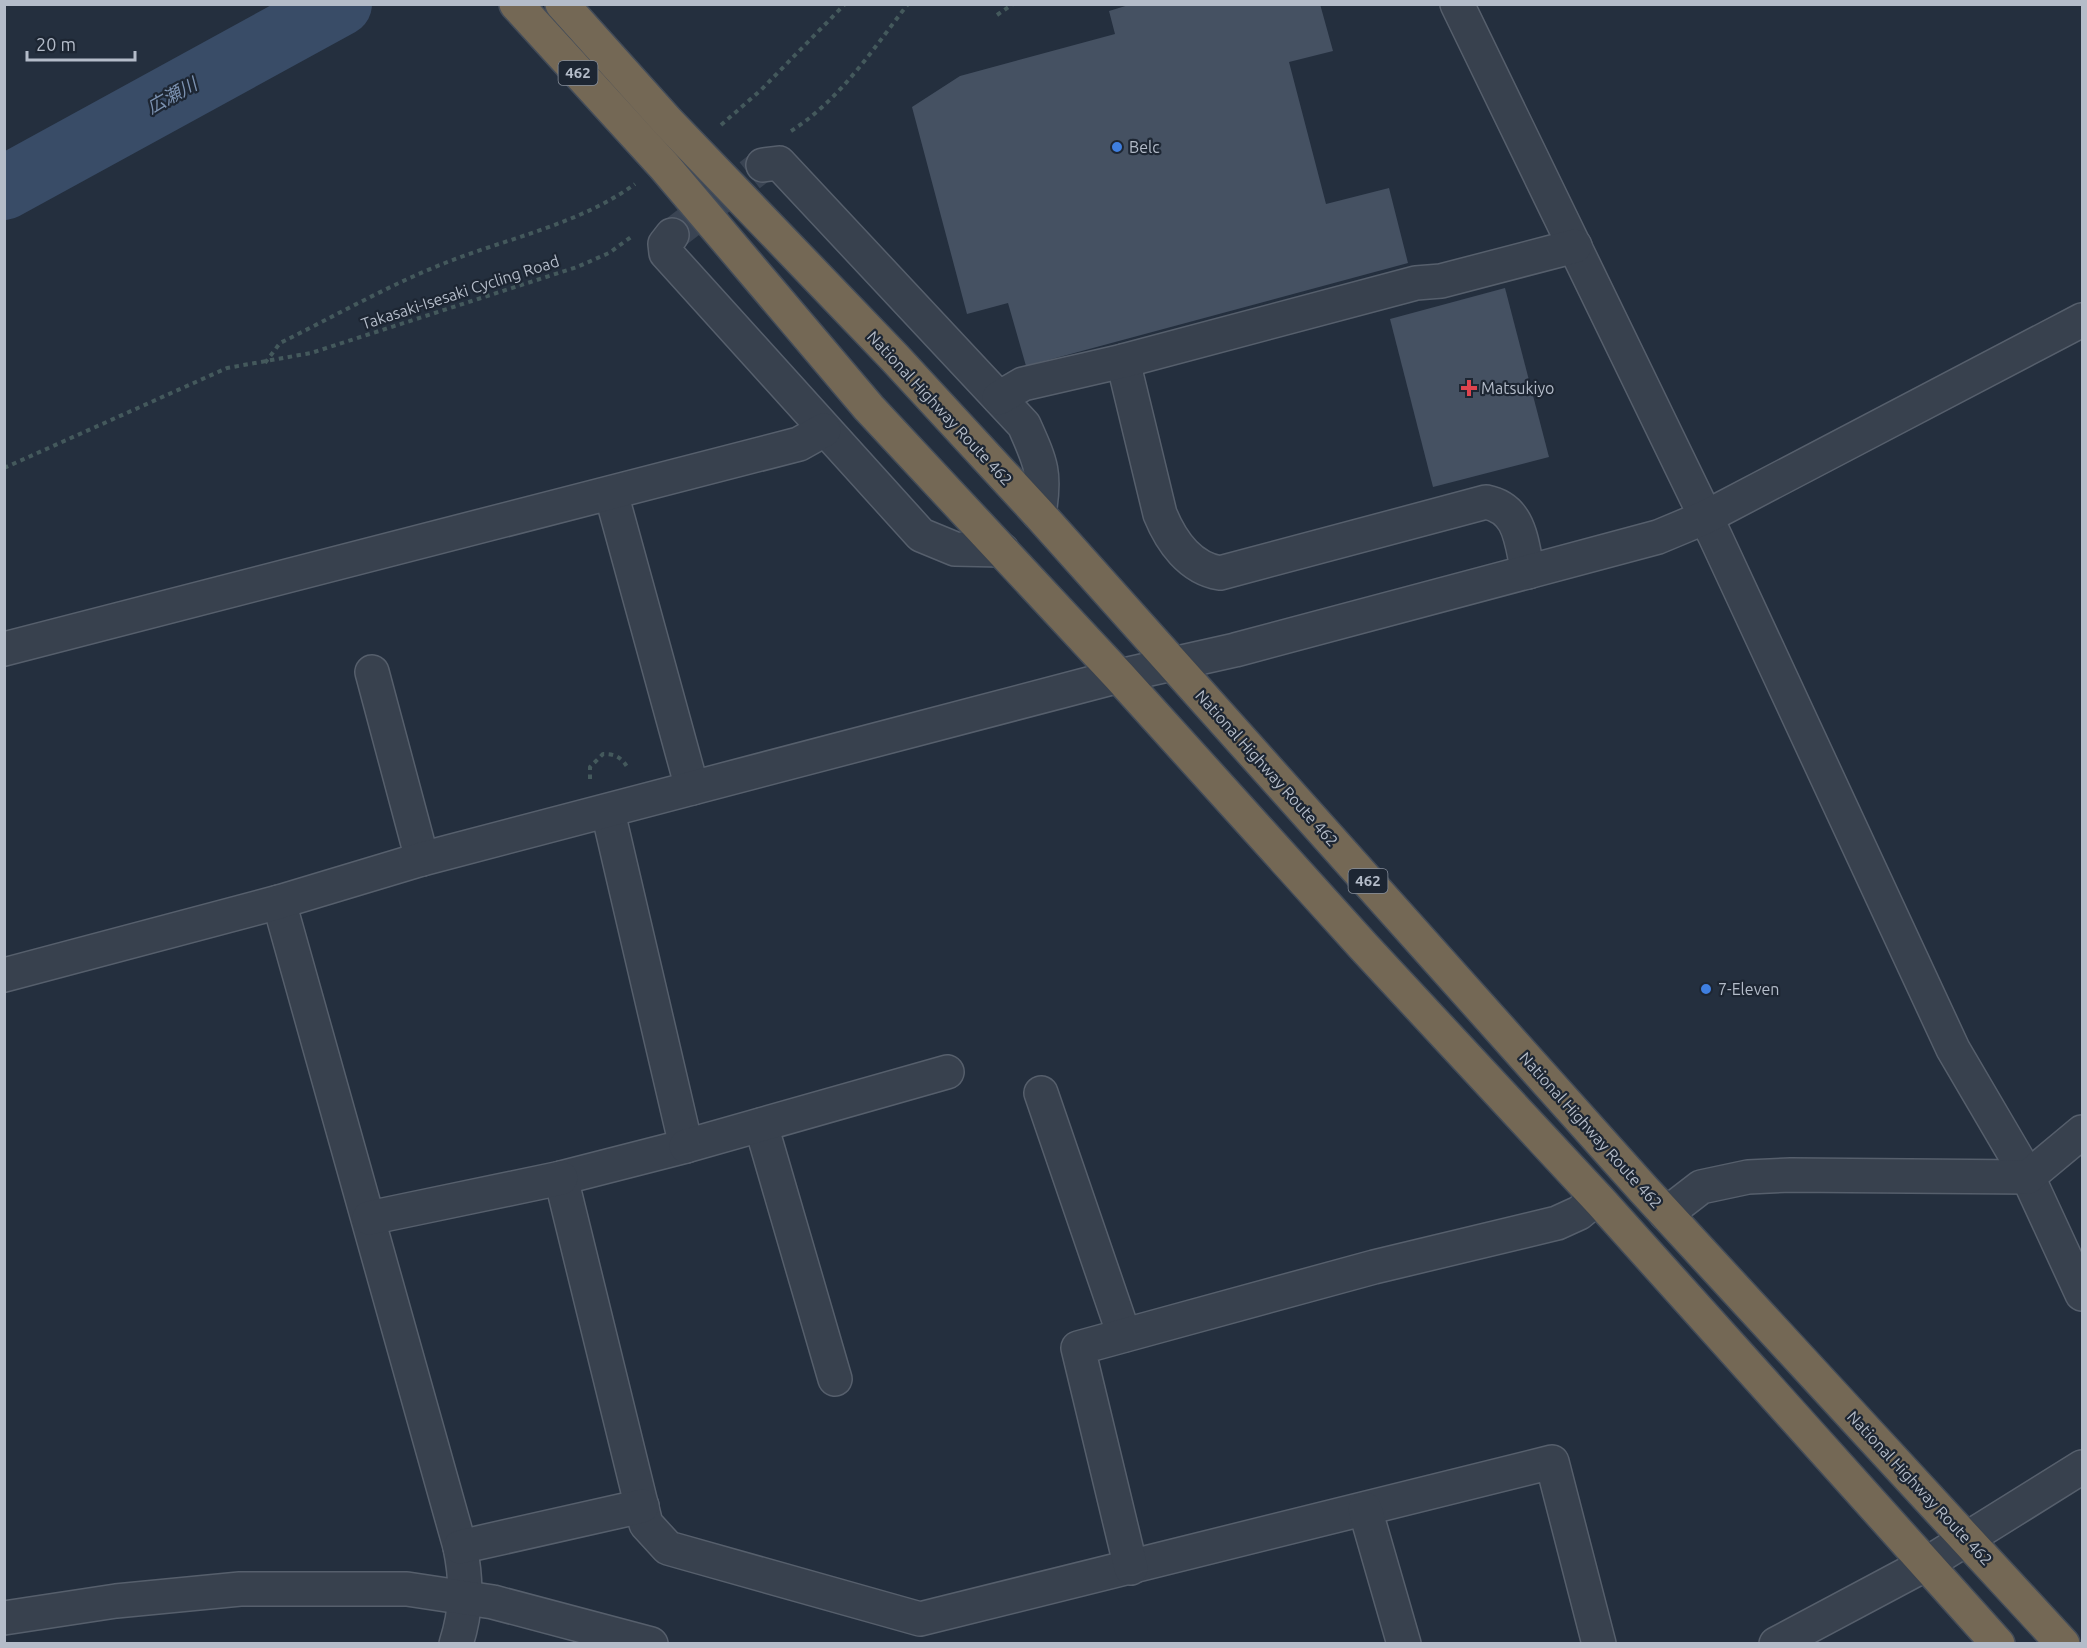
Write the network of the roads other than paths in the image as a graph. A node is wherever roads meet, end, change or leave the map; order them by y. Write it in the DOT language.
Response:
graph roads {
  1 [pos="516,4"];
  2 [pos="562,4"];
  3 [pos="1457,4"];
  4 [pos="762,165"];
  5 [pos="672,235"];
  6 [pos="1575,246"];
  7 [pos="2082,320"];
  8 [pos="1123,361"];
  9 [pos="999,398"];
  10 [pos="824,430"];
  11 [pos="611,493"];
  12 [pos="1039,514"];
  13 [pos="1706,517"];
  14 [pos="1002,550"];
  15 [pos="1528,572"];
  16 [pos="4,649"];
  17 [pos="1173,665"];
  18 [pos="372,672"];
  19 [pos="1119,676"];
  20 [pos="692,788"];
  21 [pos="608,812"];
  22 [pos="422,859"];
  23 [pos="279,902"];
  24 [pos="4,975"];
  25 [pos="947,1072"];
  26 [pos="1041,1093"];
  27 [pos="761,1125"];
  28 [pos="2082,1132"];
  29 [pos="686,1146"];
  30 [pos="2028,1177"];
  31 [pos="561,1178"];
  32 [pos="1597,1198"];
  33 [pos="1666,1214"];
  34 [pos="369,1218"];
  35 [pos="2082,1294"];
  36 [pos="1124,1335"];
  37 [pos="835,1378"];
  38 [pos="2082,1467"];
  39 [pos="642,1506"];
  40 [pos="1365,1509"];
  41 [pos="1968,1539"];
  42 [pos="460,1547"];
  43 [pos="1928,1563"];
  44 [pos="1131,1568"];
  45 [pos="466,1598"];
  46 [pos="4,1618"];
  47 [pos="456,1644"];
  48 [pos="651,1644"];
  49 [pos="1404,1644"];
  50 [pos="1599,1644"];
  51 [pos="1776,1644"];
  52 [pos="1998,1644"];
  53 [pos="2063,1644"];
  1 -- 14 [label="highway, 462"];
  2 -- 12 [label="highway, National Highway Route 462 / 462"];
  3 -- 6 [label="street"];
  4 -- 9 [label="street"];
  5 -- 10 [label="street"];
  6 -- 8 [label="street"];
  6 -- 13 [label="street"];
  7 -- 13 [label="street"];
  8 -- 9 [label="street"];
  8 -- 15 [label="street"];
  9 -- 12 [label="street"];
  10 -- 11 [label="street"];
  10 -- 14 [label="street"];
  11 -- 16 [label="street"];
  11 -- 20 [label="street"];
  12 -- 17 [label="highway, National Highway Route 462 / 462"];
  13 -- 15 [label="street"];
  13 -- 30 [label="street"];
  14 -- 19 [label="highway, 462"];
  15 -- 17 [label="street"];
  17 -- 19 [label="street"];
  17 -- 33 [label="highway, National Highway Route 462 / 462"];
  18 -- 22 [label="street"];
  19 -- 20 [label="street"];
  19 -- 32 [label="highway, 462"];
  20 -- 21 [label="street"];
  21 -- 22 [label="street"];
  21 -- 29 [label="street"];
  22 -- 23 [label="street"];
  23 -- 24 [label="street"];
  23 -- 34 [label="street"];
  25 -- 27 [label="street"];
  26 -- 36 [label="street"];
  27 -- 29 [label="street"];
  27 -- 37 [label="street"];
  28 -- 30 [label="street"];
  29 -- 31 [label="street"];
  30 -- 33 [label="street"];
  30 -- 35 [label="street"];
  31 -- 34 [label="street"];
  31 -- 39 [label="street"];
  32 -- 36 [label="street"];
  32 -- 43 [label="highway, 462"];
  33 -- 41 [label="highway, National Highway Route 462 / 462"];
  34 -- 42 [label="street"];
  36 -- 44 [label="street"];
  38 -- 41 [label="street"];
  39 -- 42 [label="street"];
  39 -- 44 [label="street"];
  40 -- 44 [label="street"];
  40 -- 49 [label="street"];
  40 -- 50 [label="street"];
  41 -- 43 [label="street"];
  41 -- 53 [label="highway, National Highway Route 462 / 462"];
  42 -- 45 [label="street"];
  43 -- 51 [label="street"];
  43 -- 52 [label="highway, 462"];
  45 -- 46 [label="street"];
  45 -- 47 [label="street"];
  45 -- 48 [label="street"];
}
